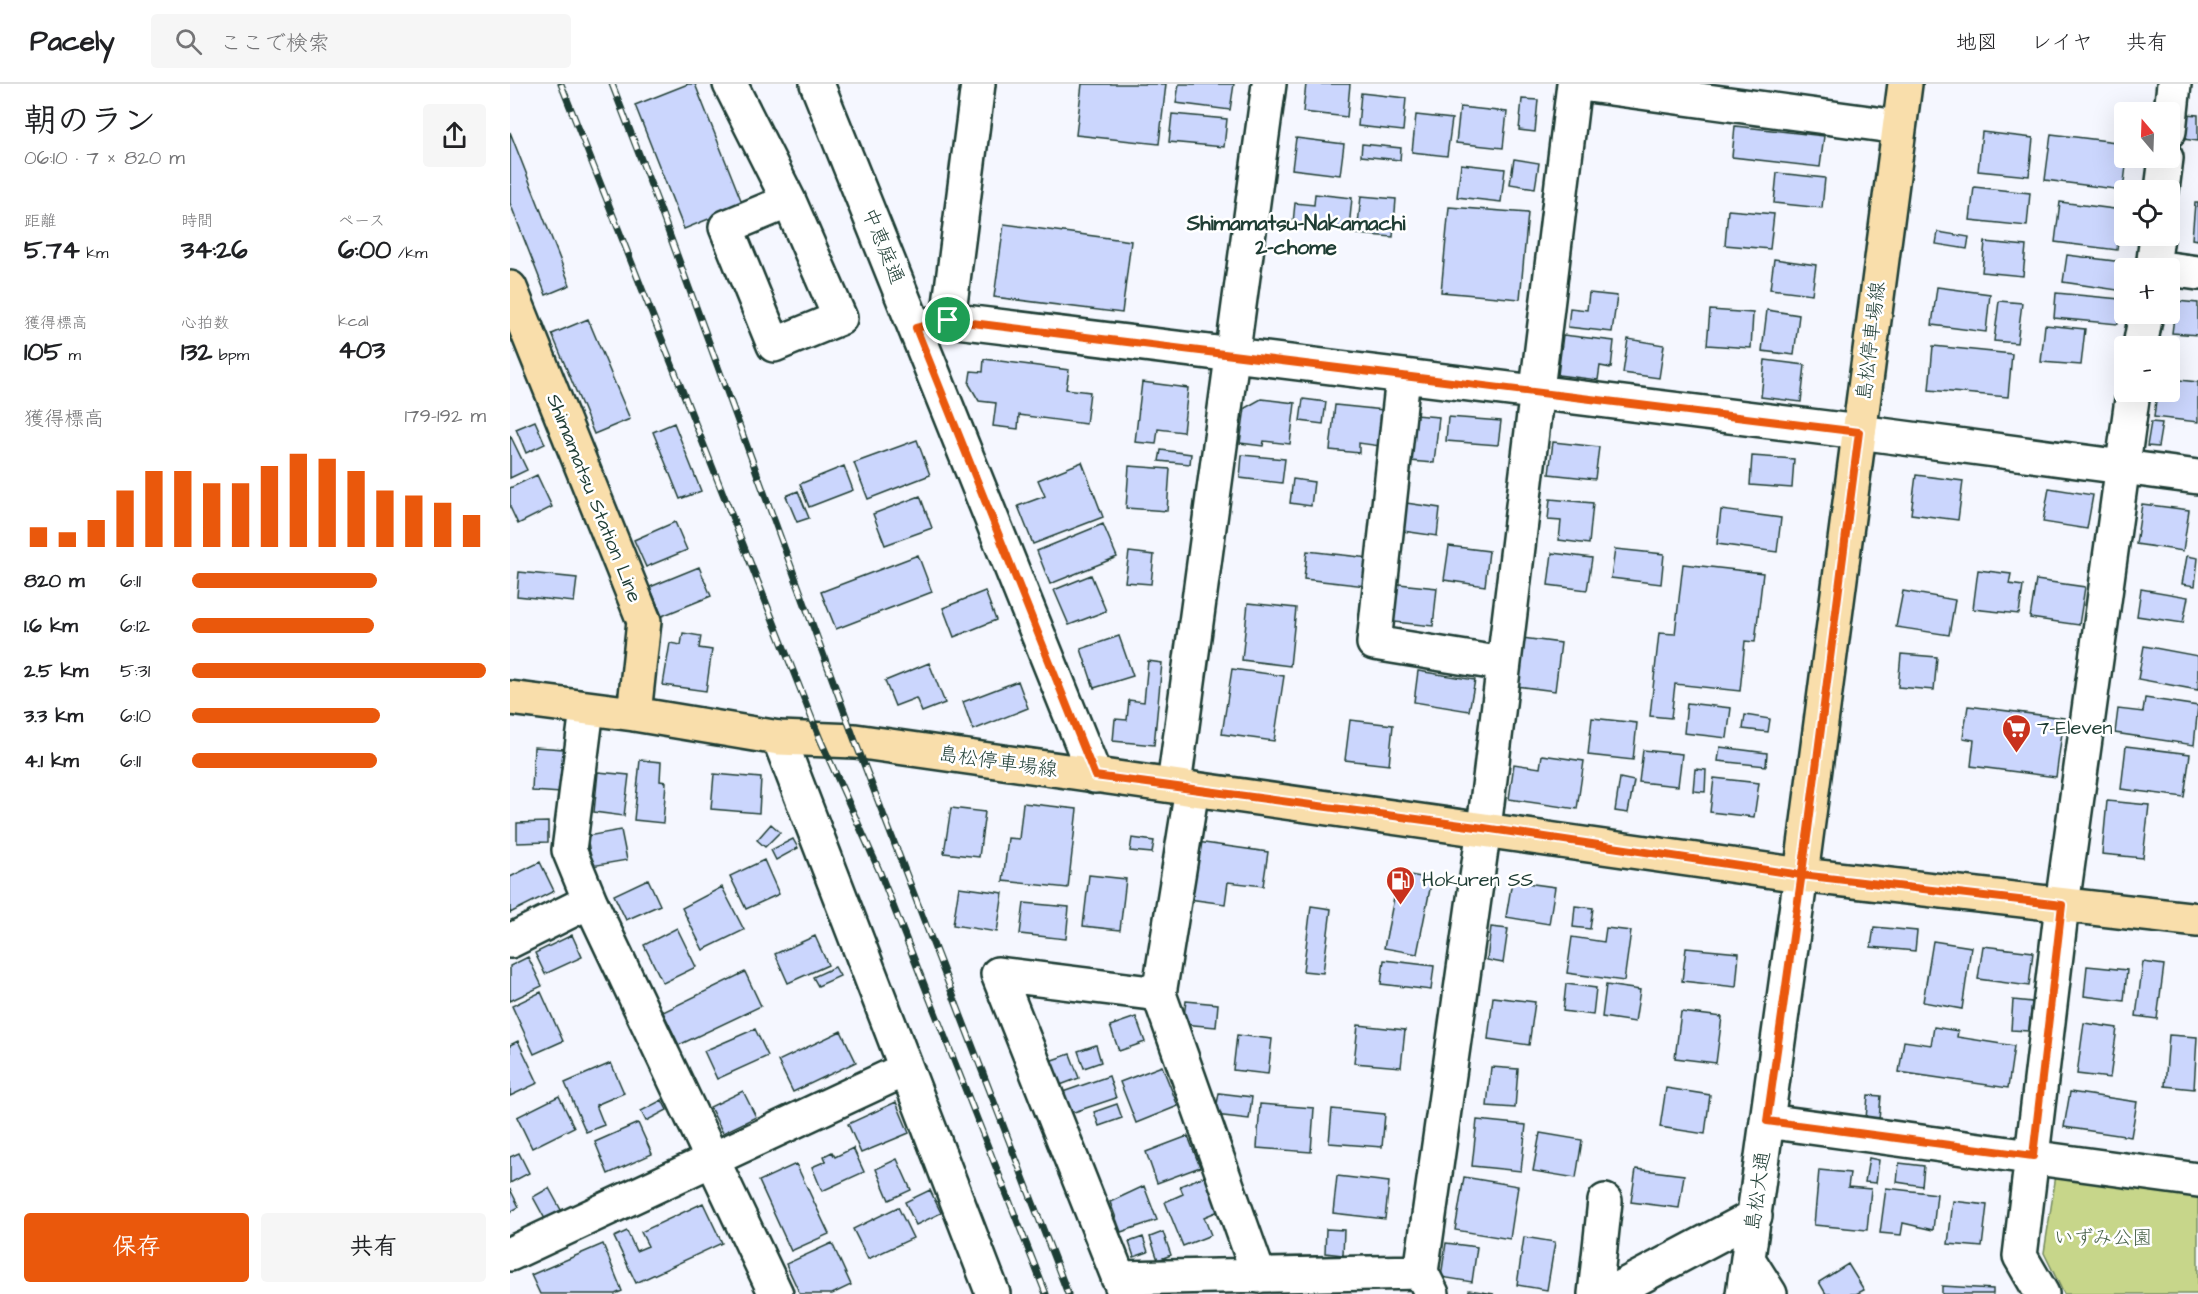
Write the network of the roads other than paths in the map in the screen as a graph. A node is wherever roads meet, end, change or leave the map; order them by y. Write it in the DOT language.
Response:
graph roads {
  1 [pos="730,84"];
  2 [pos="817,84"];
  3 [pos="978,84"];
  4 [pos="1269,84"];
  5 [pos="1574,84"];
  6 [pos="1581,84"];
  7 [pos="1905,84"];
  8 [pos="2174,84"];
  9 [pos="1650,89"];
  10 [pos="2172,102"];
  11 [pos="1899,128"];
  12 [pos="789,201"];
  13 [pos="2180,268"];
  14 [pos="2198,273"];
  15 [pos="510,288"];
  16 [pos="948,320"];
  17 [pos="916,328"];
  18 [pos="1233,356"];
  19 [pos="1403,377"];
  20 [pos="1535,393"];
  21 [pos="2131,402"];
  22 [pos="1859,432"];
  23 [pos="2121,468"];
  24 [pos="2198,477"];
  25 [pos="1503,664"];
  26 [pos="510,698"];
  27 [pos="587,709"];
  28 [pos="634,714"];
  29 [pos="779,738"];
  30 [pos="1095,776"];
  31 [pos="1183,787"];
  32 [pos="1484,828"];
  33 [pos="1801,875"];
  34 [pos="590,902"];
  35 [pos="2062,905"];
  36 [pos="2198,920"];
  37 [pos="510,941"];
  38 [pos="1159,994"];
  39 [pos="904,1070"];
  40 [pos="1767,1121"];
  41 [pos="2033,1156"];
  42 [pos="711,1160"];
  43 [pos="2198,1180"];
  44 [pos="1605,1201"];
  45 [pos="1755,1216"];
  46 [pos="510,1254"];
  47 [pos="1748,1259"];
  48 [pos="1259,1276"];
  49 [pos="1426,1283"];
  50 [pos="1121,1286"];
  51 [pos="776,1294"];
  52 [pos="993,1294"];
  53 [pos="1595,1294"];
  54 [pos="1608,1294"];
  55 [pos="1743,1294"];
  56 [pos="1770,1294"];
  57 [pos="2042,1294"];
  1 -- 12 [label="street"];
  2 -- 17 [label="street, 中恵庭通"];
  3 -- 16 [label="street"];
  4 -- 18 [label="street"];
  5 -- 20 [label="street"];
  6 -- 9 [label="street"];
  7 -- 11 [label="main road, 島松停車場線"];
  8 -- 10 [label="street"];
  9 -- 11 [label="street"];
  11 -- 22 [label="main road, 島松停車場線"];
  13 -- 14 [label="street"];
  15 -- 28 [label="main road, Shimamatsu Station Line"];
  16 -- 17 [label="street"];
  16 -- 18 [label="street"];
  17 -- 30 [label="street, 中恵庭通"];
  18 -- 19 [label="street"];
  18 -- 31 [label="street"];
  19 -- 20 [label="street"];
  19 -- 25 [label="street"];
  20 -- 22 [label="street"];
  20 -- 25 [label="street"];
  21 -- 23 [label="street"];
  22 -- 23 [label="street"];
  22 -- 33 [label="main road, 島松停車場線"];
  23 -- 24 [label="street"];
  23 -- 35 [label="street"];
  25 -- 32 [label="street"];
  26 -- 27 [label="main road, 島松停車場線"];
  27 -- 28 [label="main road, 島松停車場線"];
  27 -- 34 [label="street"];
  28 -- 29 [label="main road, 島松停車場線"];
  29 -- 30 [label="main road, 島松停車場線"];
  29 -- 39 [label="street"];
  30 -- 31 [label="main road, 島松停車場線"];
  31 -- 32 [label="main road, 島松停車場線"];
  31 -- 38 [label="street"];
  32 -- 33 [label="main road, 島松停車場線"];
  32 -- 49 [label="street"];
  33 -- 35 [label="main road"];
  33 -- 40 [label="street, 島松大通"];
  34 -- 37 [label="street"];
  34 -- 42 [label="street"];
  35 -- 36 [label="main road"];
  35 -- 41 [label="street"];
  38 -- 48 [label="street"];
  38 -- 50 [label="street"];
  39 -- 42 [label="street"];
  39 -- 52 [label="street"];
  40 -- 41 [label="street"];
  40 -- 45 [label="street, 島松大通"];
  41 -- 43 [label="street"];
  41 -- 57 [label="street"];
  42 -- 46 [label="street"];
  42 -- 51 [label="street"];
  44 -- 53 [label="street"];
  45 -- 47 [label="street, 島松大通"];
  45 -- 54 [label="street"];
  47 -- 55 [label="street, 島松大通"];
  47 -- 56 [label="street"];
  48 -- 49 [label="street"];
  48 -- 50 [label="street"];
}
